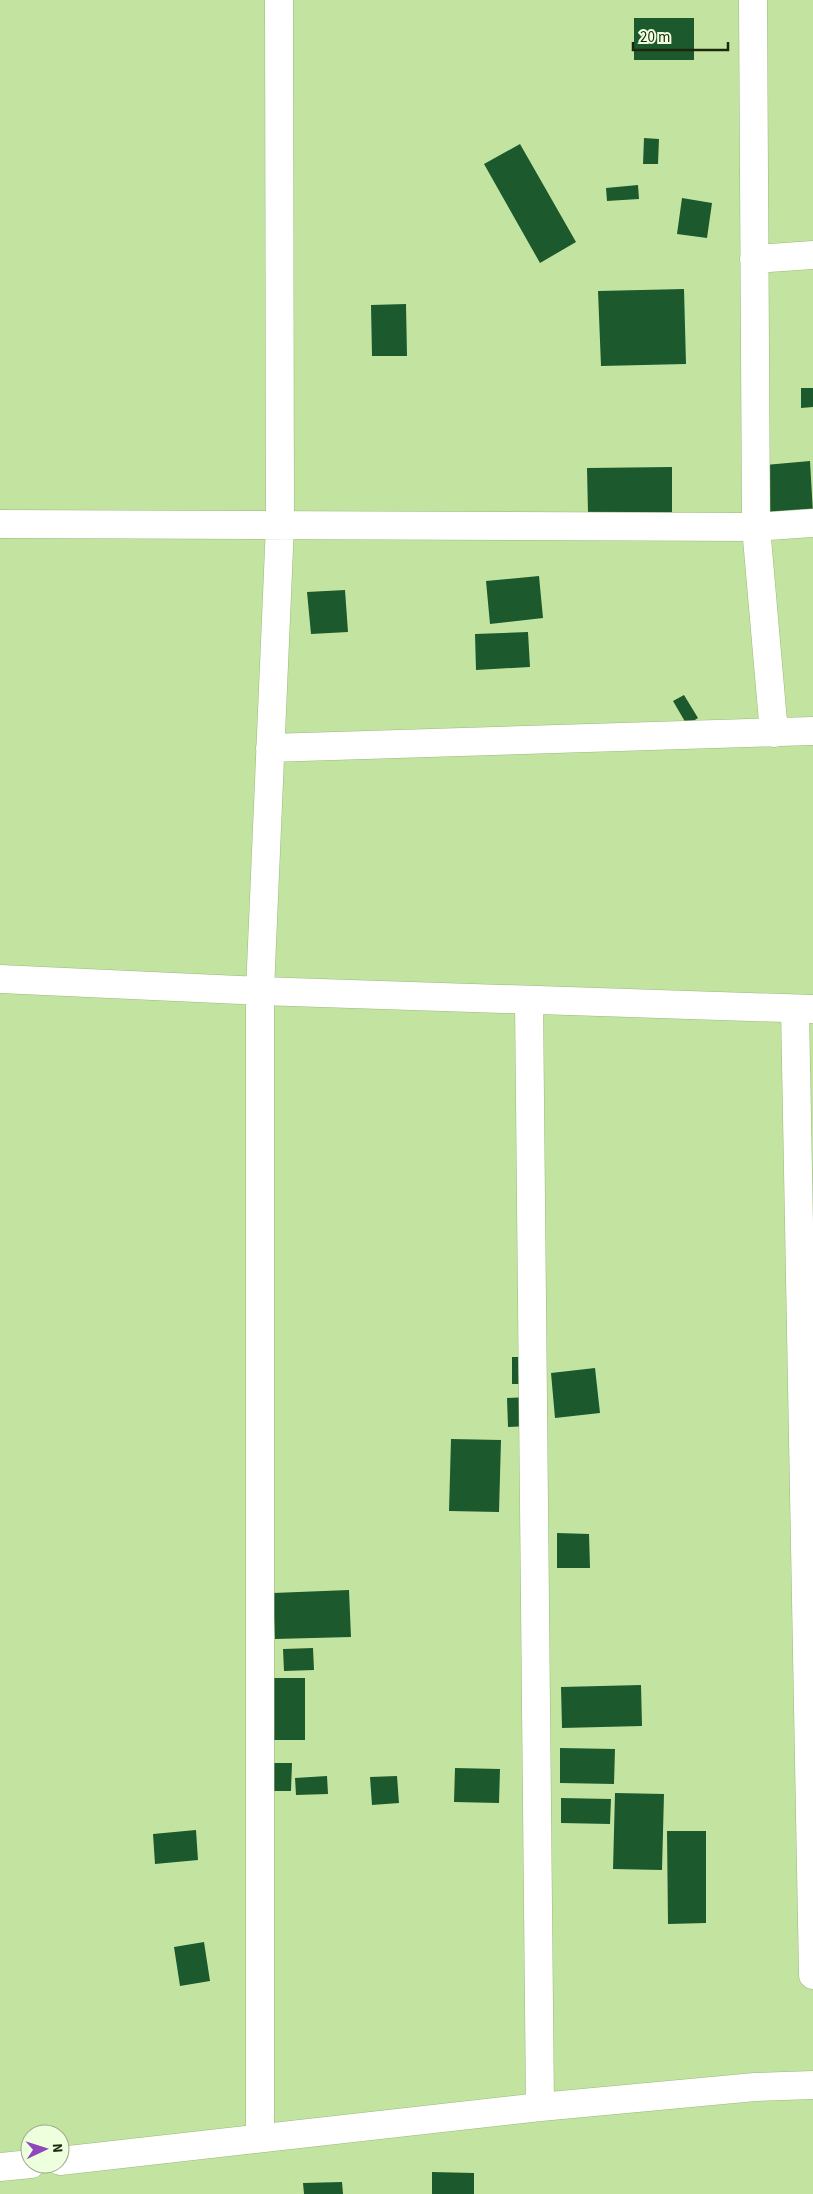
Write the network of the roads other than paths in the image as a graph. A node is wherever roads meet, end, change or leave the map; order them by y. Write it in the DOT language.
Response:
graph roads {
  1 [pos="278,0"];
  2 [pos="753,0"];
  3 [pos="813,255"];
  4 [pos="754,259"];
  5 [pos="813,523"];
  6 [pos="0,524"];
  7 [pos="280,525"];
  8 [pos="756,526"];
  9 [pos="813,731"];
  10 [pos="774,733"];
  11 [pos="270,748"];
  12 [pos="0,979"];
  13 [pos="260,991"];
  14 [pos="529,1000"];
  15 [pos="804,1009"];
  16 [pos="813,1975"];
  17 [pos="813,2085"];
  18 [pos="540,2107"];
  19 [pos="260,2138"];
  20 [pos="70,2160"];
  21 [pos="20,2165"];
  22 [pos="0,2168"];
  1 -- 7 [label="street"];
  2 -- 4 [label="street"];
  3 -- 4 [label="street"];
  4 -- 8 [label="street"];
  5 -- 8 [label="street"];
  6 -- 7 [label="street"];
  7 -- 8 [label="street"];
  7 -- 11 [label="street"];
  8 -- 10 [label="street"];
  9 -- 10 [label="street"];
  10 -- 11 [label="street"];
  11 -- 13 [label="street"];
  12 -- 13 [label="street"];
  13 -- 14 [label="street"];
  13 -- 19 [label="street"];
  14 -- 15 [label="street"];
  14 -- 18 [label="street"];
  15 -- 16 [label="street"];
  17 -- 18 [label="street"];
  18 -- 19 [label="street"];
  19 -- 20 [label="street"];
  21 -- 22 [label="street"];
}
